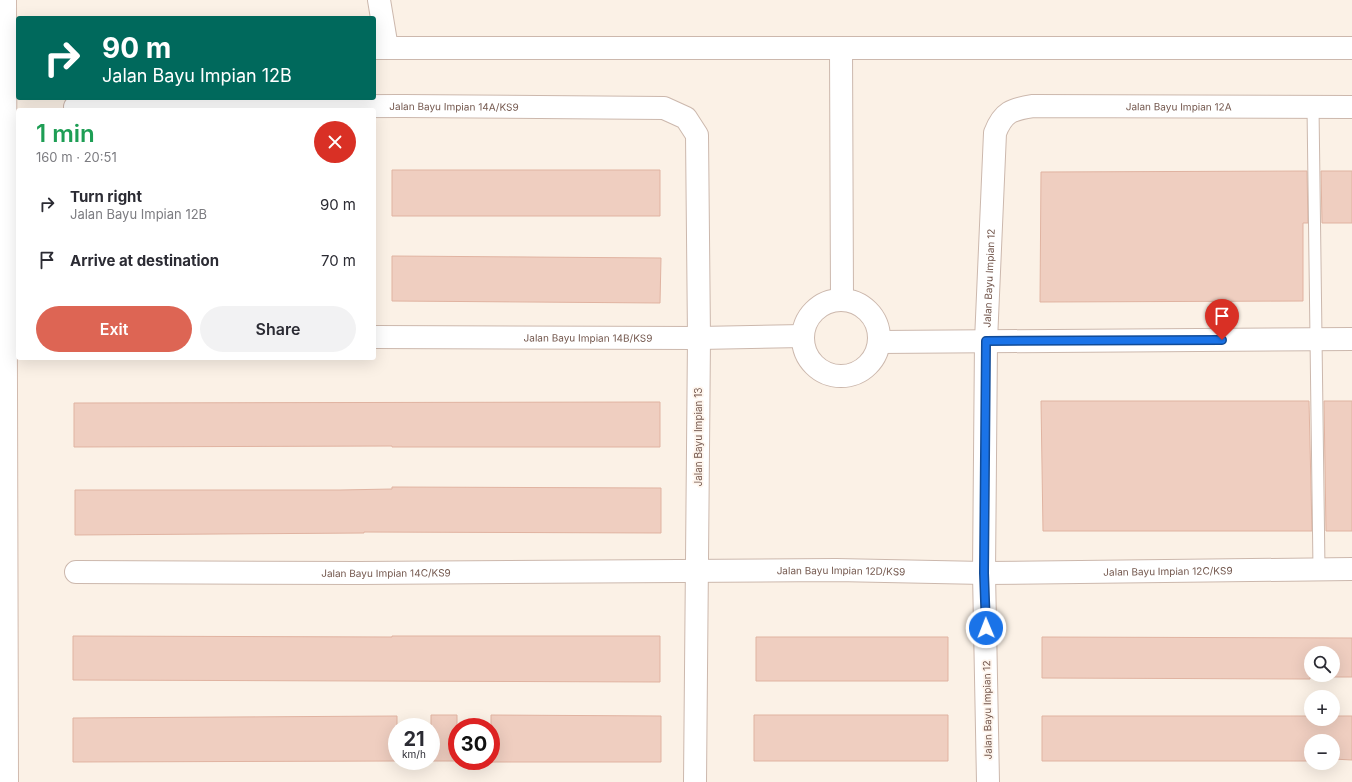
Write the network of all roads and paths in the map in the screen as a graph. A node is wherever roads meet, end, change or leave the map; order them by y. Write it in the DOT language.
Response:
graph roads {
  1 [pos="5,0"];
  2 [pos="379,0"];
  3 [pos="8,48"];
  4 [pos="380,48"];
  5 [pos="841,48"];
  6 [pos="1352,48"];
  7 [pos="76,107"];
  8 [pos="1313,107"];
  9 [pos="1352,107"];
  10 [pos="664,108"];
  11 [pos="1007,115"];
  12 [pos="842,300"];
  13 [pos="803,336"];
  14 [pos="376,337"];
  15 [pos="699,338"];
  16 [pos="1352,339"];
  17 [pos="1316,340"];
  18 [pos="986,341"];
  19 [pos="879,342"];
  20 [pos="1319,569"];
  21 [pos="1352,569"];
  22 [pos="697,571"];
  23 [pos="76,572"];
  24 [pos="984,573"];
  25 [pos="7,782"];
  26 [pos="695,782"];
  27 [pos="988,782"];
  1 -- 3 [label="street"];
  2 -- 4 [label="street"];
  3 -- 25 [label="street"];
  4 -- 5 [label="street"];
  5 -- 6 [label="street"];
  5 -- 12 [label="street"];
  7 -- 10 [label="street, Jalan Bayu Impian 14A/KS9"];
  8 -- 9 [label="street, Jalan Bayu Impian 12A"];
  8 -- 11 [label="street, Jalan Bayu Impian 12A"];
  8 -- 17 [label="lane"];
  10 -- 15 [label="street, Jalan Bayu Impian 13"];
  11 -- 18 [label="street, Jalan Bayu Impian 12"];
  12 -- 13 [label="street"];
  12 -- 19 [label="street"];
  13 -- 15 [label="street, Jalan Bayu Impian 14B/KS9"];
  13 -- 19 [label="street"];
  14 -- 15 [label="street, Jalan Bayu Impian 14B/KS9"];
  15 -- 22 [label="street, Jalan Bayu Impian 13"];
  16 -- 17 [label="street"];
  17 -- 18 [label="street"];
  17 -- 20 [label="lane"];
  18 -- 19 [label="street"];
  18 -- 24 [label="street, Jalan Bayu Impian 12"];
  20 -- 21 [label="street, Jalan Bayu Impian 12C/KS9"];
  20 -- 24 [label="street, Jalan Bayu Impian 12C/KS9"];
  22 -- 23 [label="street, Jalan Bayu Impian 14C/KS9"];
  22 -- 24 [label="street, Jalan Bayu Impian 12D/KS9"];
  22 -- 26 [label="street, Jalan Bayu Impian 13"];
  24 -- 27 [label="street, Jalan Bayu Impian 12"];
}
